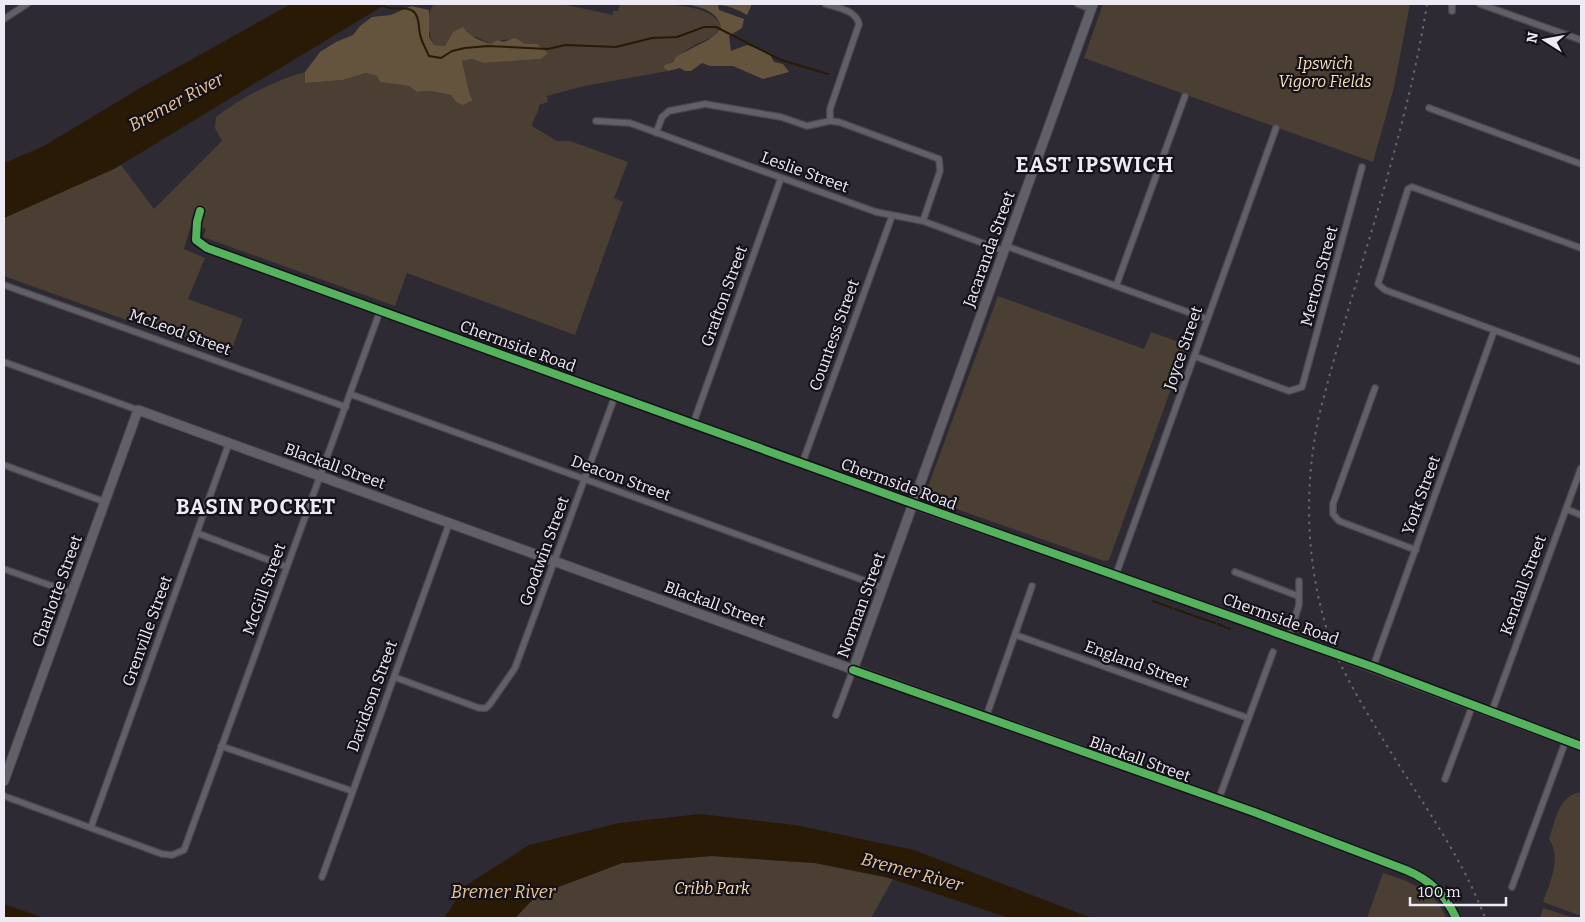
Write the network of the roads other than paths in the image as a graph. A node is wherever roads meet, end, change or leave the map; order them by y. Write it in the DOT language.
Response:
graph roads {
  1 [pos="27,4"];
  2 [pos="826,4"];
  3 [pos="1078,4"];
  4 [pos="1452,4"];
  5 [pos="1480,4"];
  6 [pos="1092,6"];
  7 [pos="1452,11"];
  8 [pos="4,19"];
  9 [pos="1581,40"];
  10 [pos="1185,96"];
  11 [pos="1428,108"];
  12 [pos="596,121"];
  13 [pos="830,121"];
  14 [pos="1276,128"];
  15 [pos="656,133"];
  16 [pos="1581,164"];
  17 [pos="1362,167"];
  18 [pos="781,178"];
  19 [pos="200,212"];
  20 [pos="892,216"];
  21 [pos="923,221"];
  22 [pos="1581,248"];
  23 [pos="1005,249"];
  24 [pos="4,285"];
  25 [pos="1116,286"];
  26 [pos="380,311"];
  27 [pos="1207,319"];
  28 [pos="1494,331"];
  29 [pos="1194,356"];
  30 [pos="4,362"];
  31 [pos="1581,362"];
  32 [pos="1375,388"];
  33 [pos="350,394"];
  34 [pos="615,396"];
  35 [pos="346,407"];
  36 [pos="138,410"];
  37 [pos="693,424"];
  38 [pos="229,443"];
  39 [pos="802,464"];
  40 [pos="4,465"];
  41 [pos="1581,468"];
  42 [pos="320,477"];
  43 [pos="585,479"];
  44 [pos="105,502"];
  45 [pos="913,504"];
  46 [pos="1566,509"];
  47 [pos="1581,515"];
  48 [pos="449,524"];
  49 [pos="197,533"];
  50 [pos="1416,550"];
  51 [pos="554,562"];
  52 [pos="287,567"];
  53 [pos="4,569"];
  54 [pos="1235,572"];
  55 [pos="1115,577"];
  56 [pos="1299,581"];
  57 [pos="1032,586"];
  58 [pos="882,587"];
  59 [pos="72,593"];
  60 [pos="1298,596"];
  61 [pos="1016,635"];
  62 [pos="1288,637"];
  63 [pos="1272,652"];
  64 [pos="1373,667"];
  65 [pos="853,670"];
  66 [pos="394,678"];
  67 [pos="1473,704"];
  68 [pos="1492,711"];
  69 [pos="836,715"];
  70 [pos="986,717"];
  71 [pos="1248,718"];
  72 [pos="1566,740"];
  73 [pos="221,746"];
  74 [pos="1581,746"];
  75 [pos="1445,779"];
  76 [pos="4,781"];
  77 [pos="352,791"];
  78 [pos="4,796"];
  79 [pos="1218,801"];
  80 [pos="91,827"];
  81 [pos="322,877"];
  82 [pos="1512,887"];
  83 [pos="1456,918"];
  1 -- 8 [label="street"];
  2 -- 13 [label="street"];
  3 -- 6 [label="street"];
  4 -- 7 [label="street"];
  5 -- 9 [label="street"];
  6 -- 23 [label="street, Jacaranda Street"];
  10 -- 25 [label="street"];
  11 -- 16 [label="street"];
  12 -- 15 [label="street, Leslie Street"];
  13 -- 15 [label="street"];
  13 -- 21 [label="street"];
  14 -- 27 [label="street, Joyce Street"];
  15 -- 18 [label="street, Leslie Street"];
  17 -- 29 [label="street, Merton Street"];
  18 -- 20 [label="street, Leslie Street"];
  18 -- 37 [label="street, Grafton Street"];
  19 -- 26 [label="street, Chermside Road"];
  20 -- 21 [label="street, Leslie Street"];
  20 -- 39 [label="street, Countess Street"];
  21 -- 23 [label="street, Leslie Street"];
  22 -- 28 [label="street"];
  23 -- 25 [label="street, Leslie Street"];
  23 -- 45 [label="street, Jacaranda Street"];
  24 -- 35 [label="street, McLeod Street"];
  25 -- 27 [label="street, Leslie Street"];
  26 -- 33 [label="street, McGill Street"];
  26 -- 34 [label="street, Chermside Road"];
  27 -- 29 [label="street, Joyce Street"];
  28 -- 31 [label="street"];
  28 -- 50 [label="street, York Street"];
  29 -- 55 [label="street, Joyce Street"];
  30 -- 36 [label="street, Blackall Street"];
  32 -- 50 [label="street"];
  33 -- 35 [label="street, McGill Street"];
  33 -- 43 [label="street, Deacon Street"];
  34 -- 37 [label="street, Chermside Road"];
  34 -- 43 [label="street, Goodwin Street"];
  35 -- 42 [label="street, McGill Street"];
  36 -- 38 [label="street, Blackall Street"];
  36 -- 44 [label="street, Charlotte Street"];
  37 -- 39 [label="street, Chermside Road"];
  38 -- 42 [label="street, Blackall Street"];
  38 -- 49 [label="street, Grenville Street"];
  39 -- 45 [label="street, Chermside Road"];
  40 -- 44 [label="street"];
  41 -- 46 [label="street, Kendall Street"];
  42 -- 48 [label="street, Blackall Street"];
  42 -- 52 [label="street, McGill Street"];
  43 -- 51 [label="street, Goodwin Street"];
  43 -- 58 [label="street, Deacon Street"];
  44 -- 59 [label="street, Charlotte Street"];
  45 -- 55 [label="street, Chermside Road"];
  45 -- 58 [label="street, Norman Street"];
  46 -- 47 [label="street"];
  46 -- 68 [label="street, Kendall Street"];
  48 -- 51 [label="street, Blackall Street"];
  48 -- 66 [label="street, Davidson Street"];
  49 -- 52 [label="street"];
  49 -- 80 [label="street, Grenville Street"];
  50 -- 64 [label="street, York Street"];
  51 -- 65 [label="street, Blackall Street"];
  51 -- 66 [label="street, Goodwin Street"];
  52 -- 73 [label="street, McGill Street"];
  53 -- 59 [label="street"];
  54 -- 60 [label="street"];
  55 -- 62 [label="street, Chermside Road"];
  56 -- 60 [label="street"];
  57 -- 61 [label="street"];
  58 -- 65 [label="street, Norman Street"];
  59 -- 76 [label="street, Charlotte Street"];
  60 -- 62 [label="street"];
  61 -- 70 [label="street"];
  61 -- 71 [label="street, England Street"];
  62 -- 64 [label="street, Chermside Road, bridge"];
  63 -- 71 [label="street"];
  64 -- 67 [label="street, Chermside Road"];
  65 -- 69 [label="street, Norman Street"];
  65 -- 70 [label="street, Blackall Street"];
  66 -- 77 [label="street, Davidson Street"];
  67 -- 68 [label="street, Chermside Road"];
  67 -- 75 [label="street"];
  68 -- 72 [label="street, Chermside Road"];
  70 -- 79 [label="street, Blackall Street"];
  71 -- 79 [label="street"];
  72 -- 74 [label="street, Chermside Road"];
  72 -- 82 [label="street"];
  73 -- 77 [label="street"];
  73 -- 80 [label="street, McGill Street"];
  77 -- 81 [label="street, Davidson Street"];
  78 -- 80 [label="street"];
  79 -- 83 [label="street, Blackall Street"];
}
